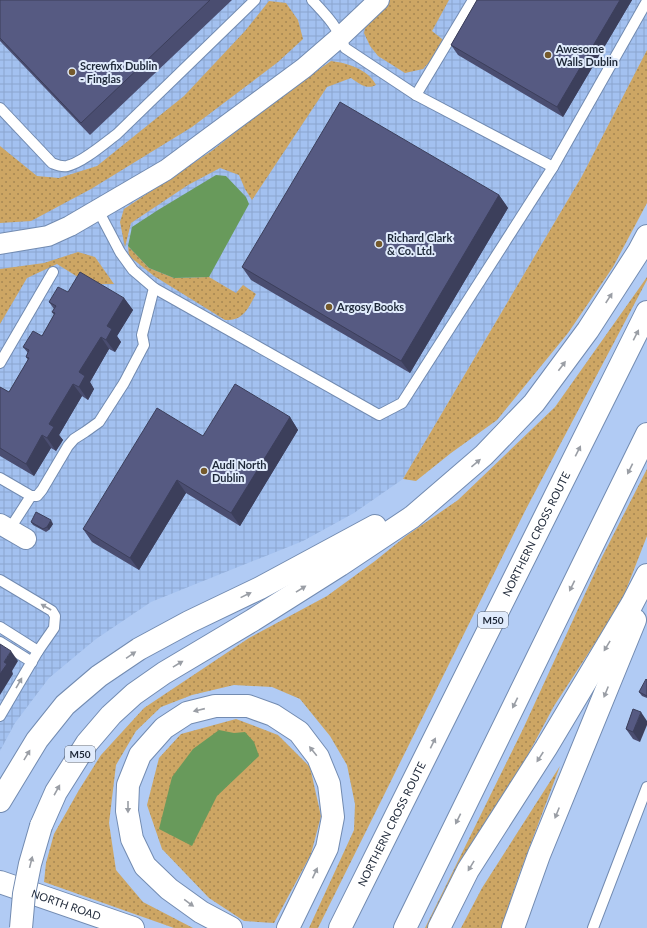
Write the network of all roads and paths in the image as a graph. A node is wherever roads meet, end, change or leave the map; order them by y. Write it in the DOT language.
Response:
graph roads {
  1 [pos="255,0"];
  2 [pos="312,0"];
  3 [pos="378,0"];
  4 [pos="473,0"];
  5 [pos="647,1"];
  6 [pos="341,36"];
  7 [pos="416,95"];
  8 [pos="0,108"];
  9 [pos="553,167"];
  10 [pos="98,210"];
  11 [pos="647,236"];
  12 [pos="0,244"];
  13 [pos="53,272"];
  14 [pos="154,288"];
  15 [pos="647,312"];
  16 [pos="0,363"];
  17 [pos="647,434"];
  18 [pos="0,478"];
  19 [pos="446,488"];
  20 [pos="31,496"];
  21 [pos="12,531"];
  22 [pos="647,575"];
  23 [pos="0,580"];
  24 [pos="647,591"];
  25 [pos="0,627"];
  26 [pos="0,642"];
  27 [pos="38,651"];
  28 [pos="32,662"];
  29 [pos="0,716"];
  30 [pos="647,787"];
  31 [pos="0,801"];
  32 [pos="0,882"];
  33 [pos="21,928"];
  34 [pos="133,928"];
  35 [pos="231,928"];
  36 [pos="288,928"];
  37 [pos="340,928"];
  38 [pos="405,928"];
  39 [pos="439,928"];
  40 [pos="513,928"];
  41 [pos="593,928"];
  1 -- 8 [label="lane"];
  2 -- 6 [label="lane"];
  3 -- 6 [label="street"];
  4 -- 7 [label="lane"];
  5 -- 9 [label="lane"];
  6 -- 7 [label="lane"];
  6 -- 10 [label="street"];
  7 -- 9 [label="lane"];
  9 -- 14 [label="lane"];
  10 -- 12 [label="street"];
  10 -- 14 [label="lane"];
  19 -- 11 [label="main road, one-way"];
  13 -- 16 [label="lane"];
  14 -- 20 [label="lane"];
  37 -- 15 [label="main road, NORTHERN CROSS ROUTE / M50, one-way"];
  17 -- 38 [label="main road, one-way"];
  18 -- 20 [label="lane"];
  31 -- 19 [label="main road, one-way"];
  33 -- 19 [label="main road, M50, one-way, bridge"];
  20 -- 21 [label="lane"];
  22 -- 39 [label="main road, one-way"];
  27 -- 23 [label="lane, one-way"];
  24 -- 40 [label="main road, one-way"];
  25 -- 27 [label="lane"];
  26 -- 28 [label="lane"];
  27 -- 28 [label="lane"];
  29 -- 28 [label="lane, one-way"];
  30 -- 41 [label="lane"];
  32 -- 34 [label="main road, NORTH ROAD"];
  36 -- 35 [label="main road, one-way"];
}
